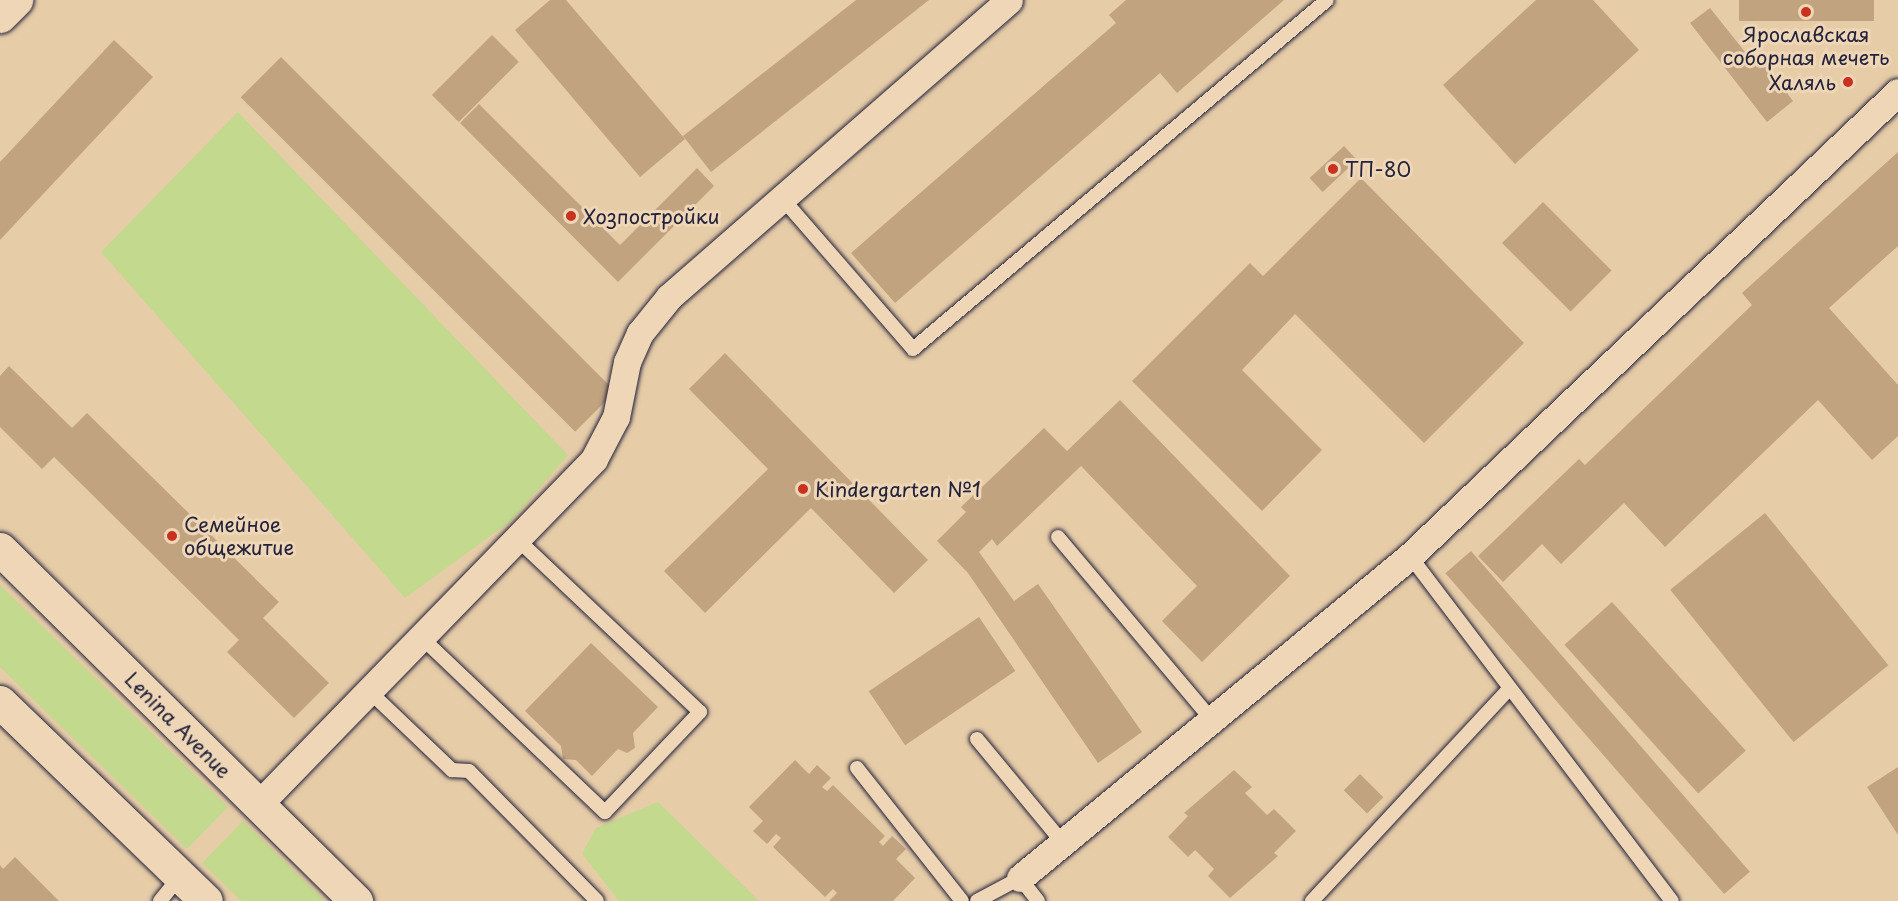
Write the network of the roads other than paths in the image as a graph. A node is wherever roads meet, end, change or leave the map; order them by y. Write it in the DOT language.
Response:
graph roads {
  1 [pos="16,0"];
  2 [pos="1009,0"];
  3 [pos="1328,0"];
  4 [pos="0,16"];
  5 [pos="1898,92"];
  6 [pos="781,197"];
  7 [pos="1058,537"];
  8 [pos="517,538"];
  9 [pos="0,549"];
  10 [pos="1410,556"];
  11 [pos="421,637"];
  12 [pos="1509,689"];
  13 [pos="369,691"];
  14 [pos="0,702"];
  15 [pos="1212,720"];
  16 [pos="977,739"];
  17 [pos="857,768"];
  18 [pos="258,805"];
  19 [pos="1063,843"];
  20 [pos="180,876"];
  21 [pos="1020,878"];
  22 [pos="160,901"];
  23 [pos="206,901"];
  24 [pos="356,901"];
  25 [pos="597,901"];
  26 [pos="962,901"];
  27 [pos="977,901"];
  28 [pos="1038,901"];
  29 [pos="1312,901"];
  30 [pos="1672,901"];
  1 -- 4 [label="main road"];
  2 -- 6 [label="street"];
  3 -- 6 [label="lane"];
  5 -- 10 [label="street"];
  6 -- 8 [label="street"];
  7 -- 15 [label="lane"];
  8 -- 11 [label="street"];
  8 -- 11 [label="lane"];
  9 -- 18 [label="main road, Lenina Avenue"];
  10 -- 12 [label="lane"];
  10 -- 15 [label="street"];
  11 -- 13 [label="street"];
  12 -- 29 [label="lane"];
  12 -- 30 [label="lane"];
  13 -- 18 [label="street"];
  13 -- 25 [label="lane"];
  14 -- 20 [label="main road"];
  15 -- 19 [label="street"];
  16 -- 19 [label="lane"];
  17 -- 26 [label="lane"];
  18 -- 24 [label="main road, Lenina Avenue"];
  19 -- 21 [label="street"];
  20 -- 22 [label="lane"];
  20 -- 23 [label="main road"];
  21 -- 27 [label="lane"];
  21 -- 28 [label="lane"];
}
